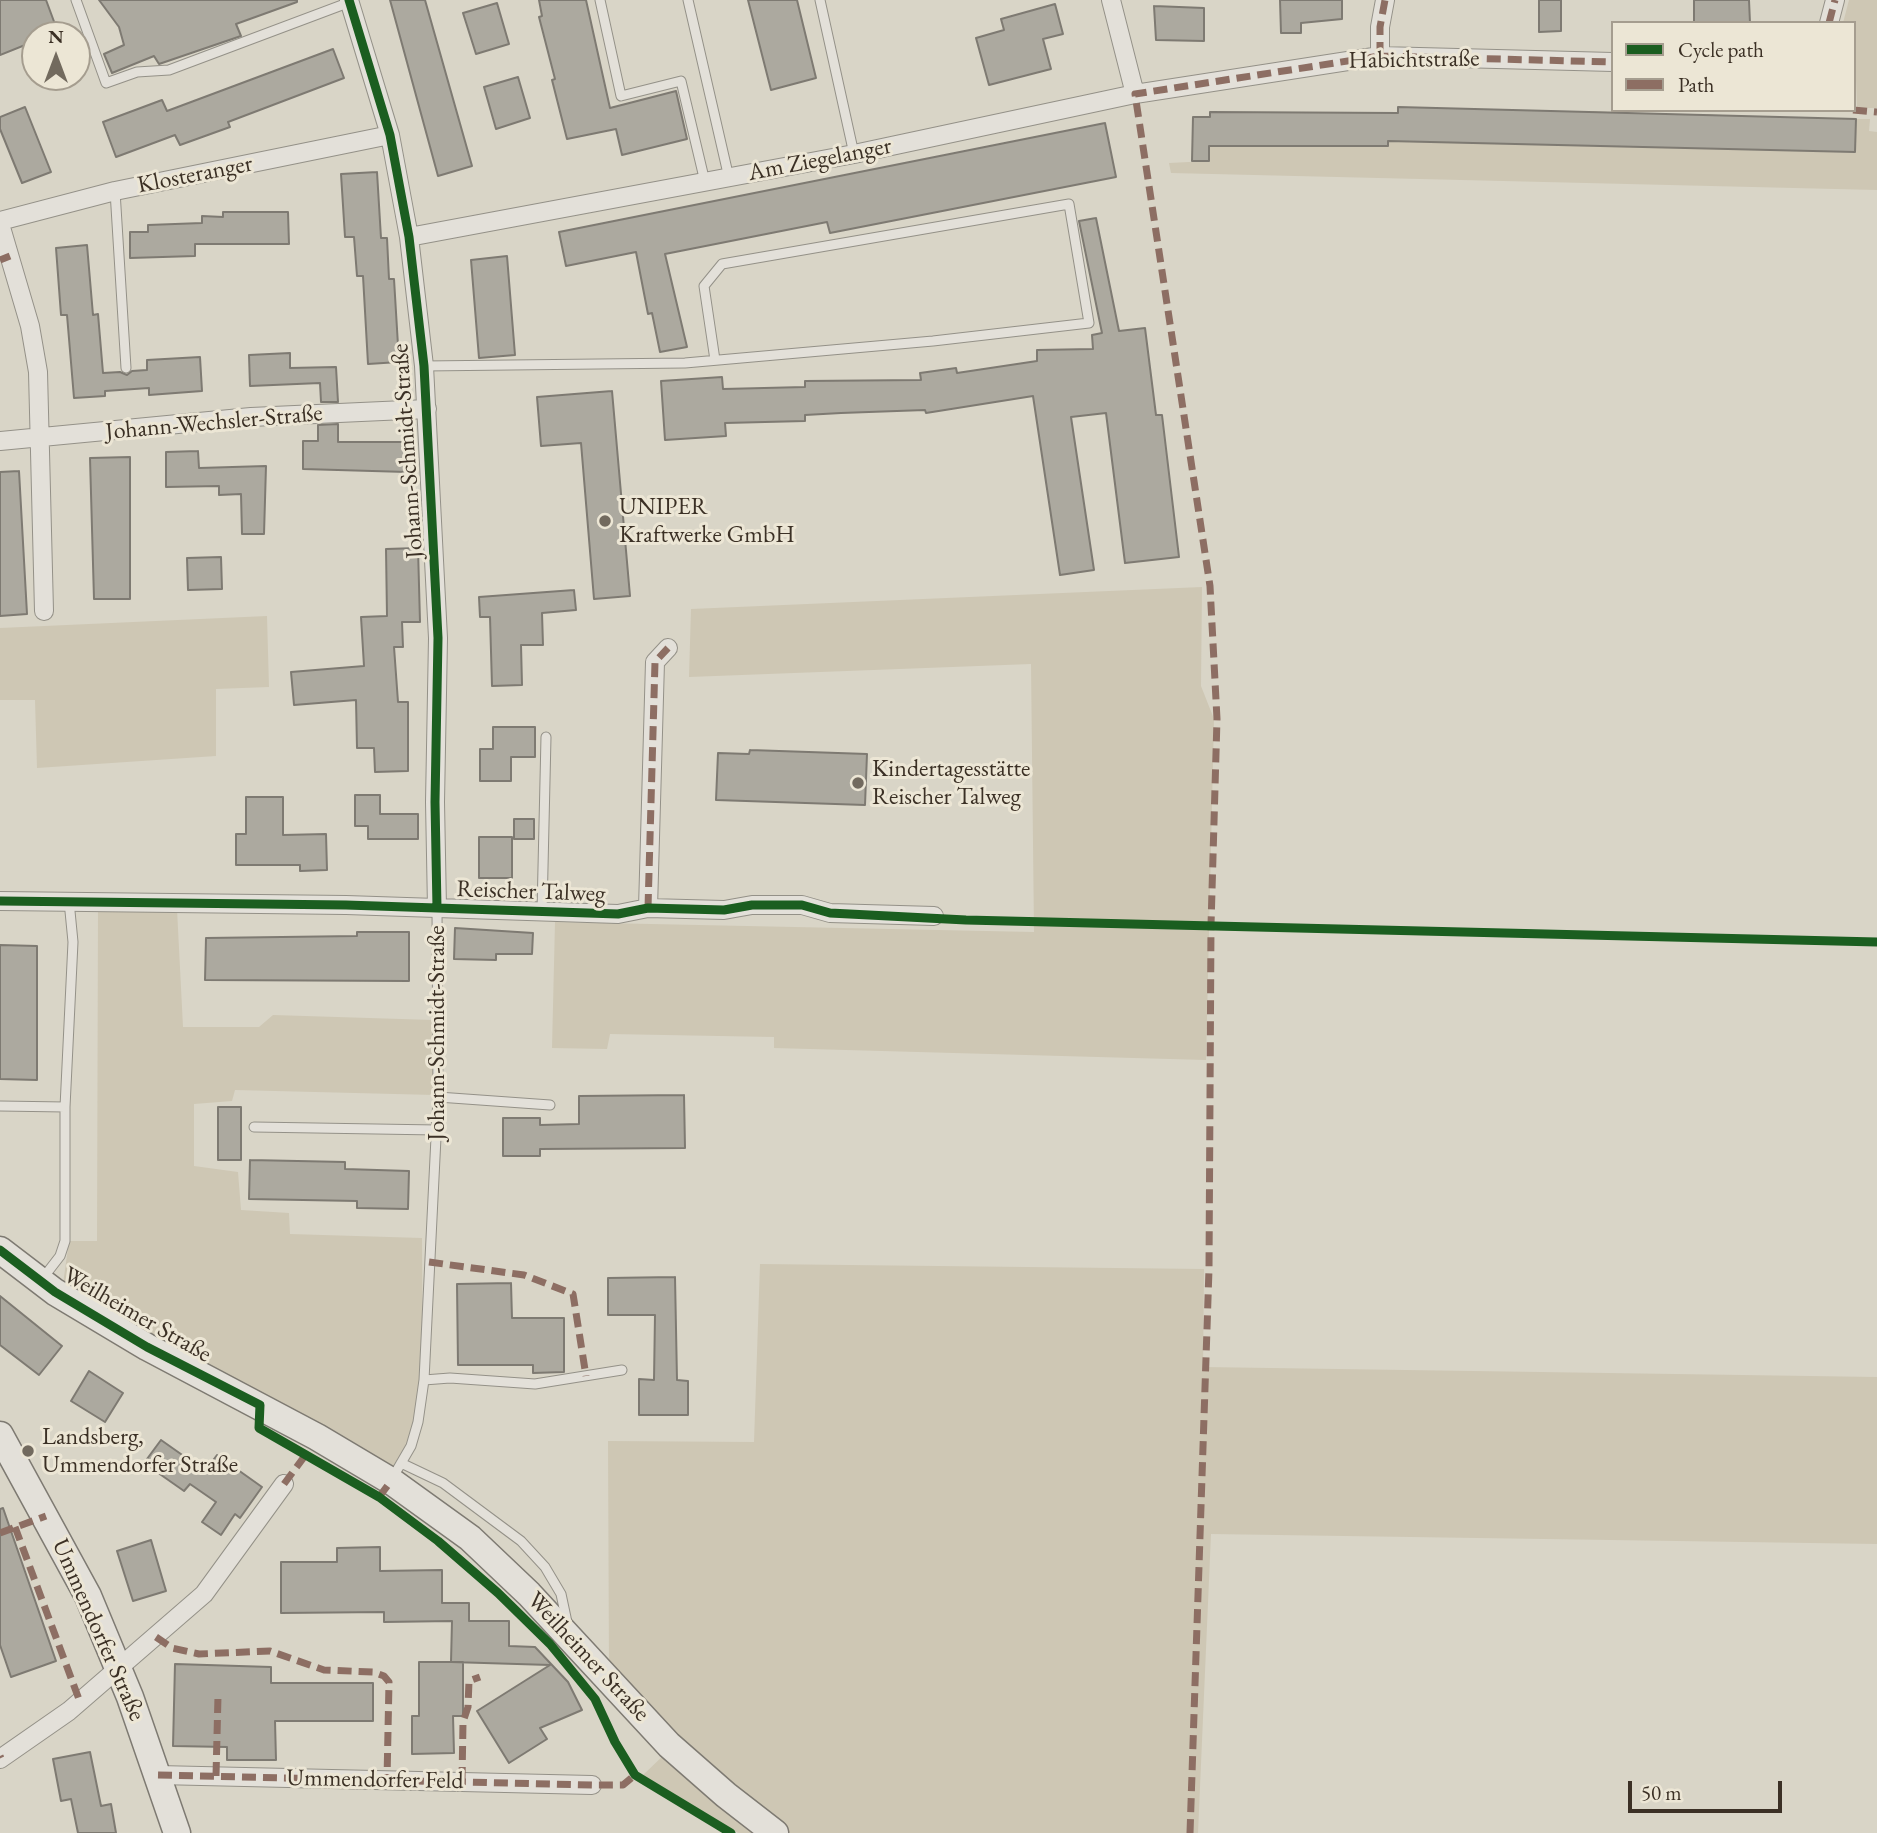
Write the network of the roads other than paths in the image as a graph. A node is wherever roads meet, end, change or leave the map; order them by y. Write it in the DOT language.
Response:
graph roads {
  1 [pos="76,0"];
  2 [pos="600,0"];
  3 [pos="688,0"];
  4 [pos="820,0"];
  5 [pos="1111,0"];
  6 [pos="1385,0"];
  7 [pos="1835,0"];
  8 [pos="349,1"];
  9 [pos="1830,21"];
  10 [pos="1380,56"];
  11 [pos="1611,62"];
  12 [pos="1135,94"];
  13 [pos="390,135"];
  14 [pos="854,154"];
  15 [pos="729,178"];
  16 [pos="705,182"];
  17 [pos="114,191"];
  18 [pos="0,222"];
  19 [pos="409,237"];
  20 [pos="715,360"];
  21 [pos="424,366"];
  22 [pos="126,368"];
  23 [pos="428,409"];
  24 [pos="38,438"];
  25 [pos="0,441"];
  26 [pos="44,611"];
  27 [pos="668,648"];
  28 [pos="546,737"];
  29 [pos="0,901"];
  30 [pos="69,901"];
  31 [pos="437,908"];
  32 [pos="648,908"];
  33 [pos="542,911"];
  34 [pos="934,916"];
  35 [pos="439,1097"];
  36 [pos="550,1105"];
  37 [pos="0,1106"];
  38 [pos="65,1107"];
  39 [pos="254,1128"];
  40 [pos="437,1130"];
  41 [pos="0,1250"];
  42 [pos="40,1281"];
  43 [pos="622,1370"];
  44 [pos="424,1380"];
  45 [pos="0,1435"];
  46 [pos="396,1472"];
  47 [pos="284,1484"];
  48 [pos="119,1669"];
  49 [pos="0,1759"];
  50 [pos="158,1775"];
  51 [pos="592,1785"];
  52 [pos="177,1833"];
  53 [pos="775,1833"];
  1 -- 8 [label="lane"];
  2 -- 16 [label="lane"];
  3 -- 15 [label="lane"];
  4 -- 14 [label="lane"];
  5 -- 12 [label="street"];
  6 -- 10 [label="street"];
  7 -- 9 [label="street"];
  8 -- 13 [label="street, Johann-Schmidt-Straße"];
  10 -- 11 [label="street, Habichtstraße"];
  10 -- 12 [label="street, Habichtstraße"];
  12 -- 14 [label="street, Am Ziegelanger"];
  13 -- 17 [label="street, Klosteranger"];
  13 -- 19 [label="street, Johann-Schmidt-Straße"];
  14 -- 15 [label="street, Am Ziegelanger"];
  15 -- 16 [label="street, Am Ziegelanger"];
  16 -- 19 [label="street, Am Ziegelanger"];
  17 -- 18 [label="street, Klosteranger"];
  17 -- 22 [label="lane"];
  18 -- 24 [label="street"];
  19 -- 21 [label="street, Johann-Schmidt-Straße"];
  20 -- 20 [label="lane"];
  20 -- 21 [label="lane"];
  21 -- 23 [label="street, Johann-Schmidt-Straße"];
  23 -- 24 [label="street, Johann-Wechsler-Straße"];
  23 -- 31 [label="street, Johann-Schmidt-Straße"];
  24 -- 25 [label="street, Johann-Wechsler-Straße"];
  24 -- 26 [label="street"];
  27 -- 32 [label="street"];
  28 -- 33 [label="lane"];
  29 -- 30 [label="street, Reischer Talweg"];
  30 -- 31 [label="street, Reischer Talweg"];
  30 -- 38 [label="lane"];
  31 -- 33 [label="street, Reischer Talweg"];
  31 -- 35 [label="lane, Johann-Schmidt-Straße"];
  32 -- 33 [label="street, Reischer Talweg"];
  32 -- 34 [label="street, Reischer Talweg"];
  35 -- 36 [label="lane"];
  35 -- 40 [label="lane, Johann-Schmidt-Straße"];
  37 -- 38 [label="lane"];
  38 -- 42 [label="lane"];
  39 -- 40 [label="lane"];
  40 -- 44 [label="lane, Johann-Schmidt-Straße"];
  41 -- 42 [label="street, Weilheimer Straße"];
  42 -- 46 [label="street, Weilheimer Straße"];
  43 -- 44 [label="lane"];
  44 -- 46 [label="lane, Johann-Schmidt-Straße"];
  45 -- 48 [label="street, Ummendorfer Straße"];
  46 -- 53 [label="street, Weilheimer Straße"];
  47 -- 48 [label="street"];
  48 -- 49 [label="street"];
  48 -- 50 [label="street, Ummendorfer Straße"];
  50 -- 51 [label="street, Ummendorfer Feld"];
  50 -- 52 [label="street, Ummendorfer Straße"];
}
